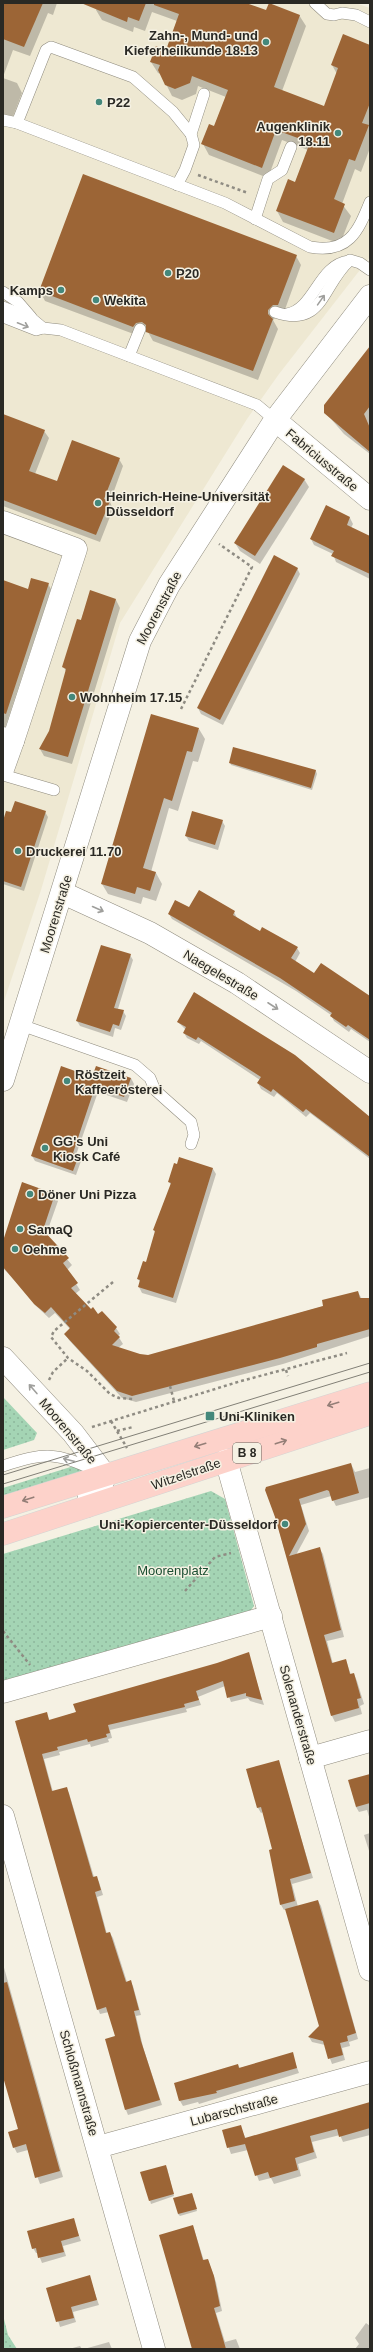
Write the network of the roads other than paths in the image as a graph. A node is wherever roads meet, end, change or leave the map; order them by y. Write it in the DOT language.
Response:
graph roads {
  1 [pos="315,3"];
  2 [pos="370,22"];
  3 [pos="204,94"];
  4 [pos="3,120"];
  5 [pos="17,123"];
  6 [pos="191,134"];
  7 [pos="291,147"];
  8 [pos="177,185"];
  9 [pos="370,202"];
  10 [pos="255,219"];
  11 [pos="370,270"];
  12 [pos="3,292"];
  13 [pos="370,296"];
  14 [pos="3,307"];
  15 [pos="279,314"];
  16 [pos="3,317"];
  17 [pos="31,318"];
  18 [pos="43,328"];
  19 [pos="140,329"];
  20 [pos="129,356"];
  21 [pos="275,420"];
  22 [pos="370,499"];
  23 [pos="3,522"];
  24 [pos="8,739"];
  25 [pos="3,769"];
  26 [pos="3,775"];
  27 [pos="54,790"];
  28 [pos="63,893"];
  29 [pos="21,1025"];
  30 [pos="370,1072"];
  31 [pos="3,1080"];
  32 [pos="191,1144"];
  33 [pos="3,1358"];
  34 [pos="370,1393"];
  35 [pos="370,1414"];
  36 [pos="226,1460"];
  37 [pos="3,1466"];
  38 [pos="105,1475"];
  39 [pos="87,1506"];
  40 [pos="3,1507"];
  41 [pos="3,1534"];
  42 [pos="271,1616"];
  43 [pos="3,1692"];
  44 [pos="370,1741"];
  45 [pos="310,1758"];
  46 [pos="3,1816"];
  47 [pos="370,1970"];
  48 [pos="370,2072"];
  49 [pos="98,2147"];
  50 [pos="154,2349"];
  1 -- 2 [label="lane"];
  3 -- 6 [label="lane"];
  4 -- 5 [label="lane"];
  5 -- 6 [label="lane"];
  5 -- 8 [label="lane"];
  6 -- 8 [label="lane"];
  7 -- 10 [label="lane"];
  8 -- 10 [label="lane"];
  9 -- 10 [label="lane"];
  15 -- 11 [label="lane, one-way"];
  12 -- 17 [label="lane"];
  13 -- 21 [label="street, Moorenstraße"];
  14 -- 17 [label="lane"];
  16 -- 18 [label="lane, one-way"];
  17 -- 18 [label="lane"];
  18 -- 20 [label="lane"];
  19 -- 20 [label="lane"];
  20 -- 21 [label="lane"];
  21 -- 22 [label="street, Fabriciusstraße"];
  21 -- 28 [label="street, Moorenstraße"];
  23 -- 24 [label="street"];
  24 -- 25 [label="street"];
  26 -- 27 [label="lane"];
  28 -- 29 [label="street, Moorenstraße"];
  28 -- 30 [label="street, Naegelestraße, one-way"];
  29 -- 31 [label="street, Moorenstraße"];
  29 -- 32 [label="lane"];
  38 -- 33 [label="street, Moorenstraße, one-way"];
  34 -- 38 [label="main road, Witzelstraße / B 8, one-way"];
  36 -- 35 [label="main road, Witzelstraße / B 8, one-way"];
  36 -- 39 [label="main road, Witzelstraße / B 8"];
  36 -- 42 [label="street, Solenanderstraße"];
  38 -- 37 [label="lane, one-way"];
  38 -- 39 [label="street, Moorenstraße"];
  38 -- 40 [label="main road, Witzelstraße / B 8, one-way"];
  39 -- 41 [label="main road, Witzelstraße / B 8"];
  42 -- 43 [label="street"];
  42 -- 45 [label="street, Solenanderstraße"];
  44 -- 45 [label="street"];
  45 -- 47 [label="street, Solenanderstraße"];
  46 -- 49 [label="street, Schloßmannstraße"];
  48 -- 49 [label="street, Lubarschstraße"];
  49 -- 50 [label="street, Schloßmannstraße"];
}
